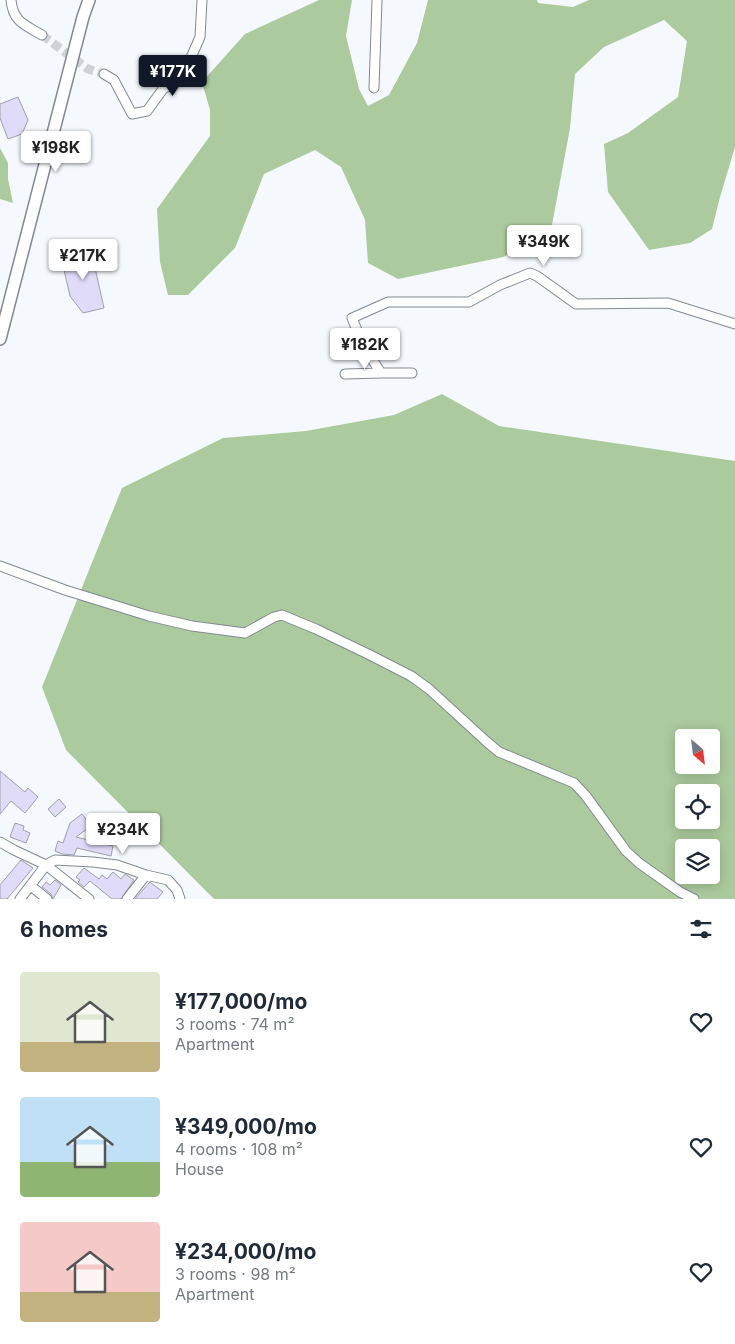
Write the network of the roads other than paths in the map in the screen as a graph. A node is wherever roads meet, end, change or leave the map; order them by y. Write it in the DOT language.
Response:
graph roads {
  1 [pos="11,0"];
  2 [pos="90,0"];
  3 [pos="202,0"];
  4 [pos="377,0"];
  5 [pos="42,35"];
  6 [pos="104,74"];
  7 [pos="374,88"];
  8 [pos="735,324"];
  9 [pos="0,339"];
  10 [pos="381,373"];
  11 [pos="412,373"];
  12 [pos="345,374"];
  13 [pos="0,566"];
  14 [pos="0,842"];
  15 [pos="46,865"];
  16 [pos="146,875"];
  17 [pos="31,886"];
  18 [pos="20,899"];
  19 [pos="47,899"];
  20 [pos="89,899"];
  21 [pos="127,899"];
  22 [pos="180,899"];
  23 [pos="694,899"];
  1 -- 5 [label="street"];
  2 -- 9 [label="street"];
  3 -- 6 [label="street"];
  4 -- 7 [label="street"];
  8 -- 10 [label="street"];
  10 -- 11 [label="street"];
  10 -- 12 [label="street"];
  13 -- 23 [label="street"];
  14 -- 15 [label="street"];
  15 -- 16 [label="street"];
  15 -- 17 [label="street"];
  15 -- 20 [label="street"];
  16 -- 21 [label="street"];
  16 -- 22 [label="street"];
  17 -- 18 [label="street"];
  17 -- 19 [label="street"];
}
